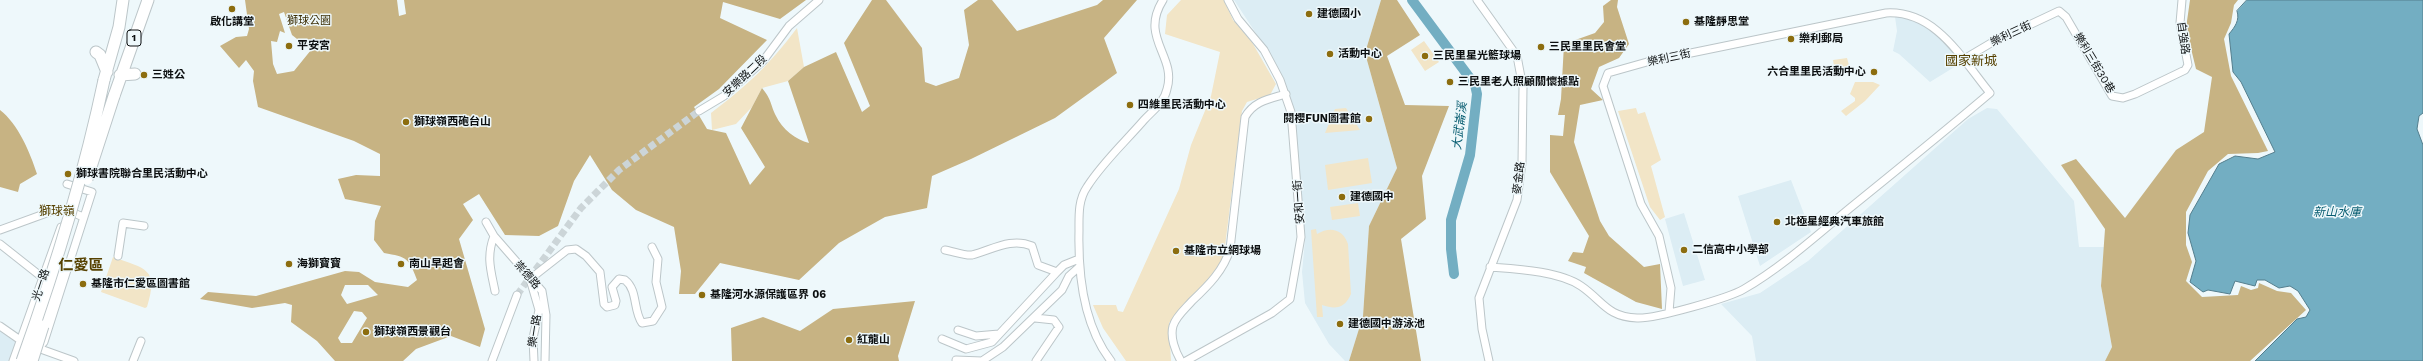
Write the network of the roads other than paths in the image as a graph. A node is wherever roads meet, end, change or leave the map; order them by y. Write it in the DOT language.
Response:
graph roads {
  1 [pos="123,0"];
  2 [pos="148,0"];
  3 [pos="819,0"];
  4 [pos="1163,0"];
  5 [pos="1228,0"];
  6 [pos="1477,0"];
  7 [pos="2182,0"];
  8 [pos="2059,11"];
  9 [pos="96,52"];
  10 [pos="1964,60"];
  11 [pos="107,72"];
  12 [pos="121,72"];
  13 [pos="2180,73"];
  14 [pos="135,74"];
  15 [pos="1286,94"];
  16 [pos="698,111"];
  17 [pos="66,184"];
  18 [pos="76,187"];
  19 [pos="67,210"];
  20 [pos="83,217"];
  21 [pos="486,222"];
  22 [pos="144,226"];
  23 [pos="0,230"];
  24 [pos="494,236"];
  25 [pos="0,244"];
  26 [pos="652,247"];
  27 [pos="945,250"];
  28 [pos="118,256"];
  29 [pos="1079,263"];
  30 [pos="1490,267"];
  31 [pos="59,271"];
  32 [pos="1057,272"];
  33 [pos="42,278"];
  34 [pos="530,279"];
  35 [pos="495,291"];
  36 [pos="517,295"];
  37 [pos="41,304"];
  38 [pos="1669,312"];
  39 [pos="1035,318"];
  40 [pos="0,326"];
  41 [pos="958,330"];
  42 [pos="999,334"];
  43 [pos="942,339"];
  44 [pos="20,341"];
  45 [pos="141,341"];
  46 [pos="38,349"];
  47 [pos="956,360"];
  48 [pos="13,361"];
  49 [pos="17,361"];
  50 [pos="22,361"];
  51 [pos="27,361"];
  52 [pos="32,361"];
  53 [pos="35,361"];
  54 [pos="74,361"];
  55 [pos="133,361"];
  56 [pos="492,361"];
  57 [pos="534,361"];
  58 [pos="545,361"];
  59 [pos="1036,361"];
  60 [pos="1111,361"];
  61 [pos="1182,361"];
  62 [pos="1186,361"];
  63 [pos="1489,361"];
  1 -- 11 [label="highway, 1"];
  2 -- 12 [label="highway, 1"];
  3 -- 16 [label="street, 安樂路二段"];
  4 -- 29 [label="street"];
  5 -- 15 [label="street, 安和一街"];
  6 -- 30 [label="street, 麥金路"];
  7 -- 13 [label="street, 自強路"];
  8 -- 10 [label="street, 樂利三街"];
  8 -- 13 [label="street, 樂利三街30巷"];
  9 -- 11 [label="highway"];
  10 -- 38 [label="street, 樂利三街"];
  10 -- 38 [label="street, 樂利三街"];
  11 -- 12 [label="highway"];
  11 -- 37 [label="highway, bridge"];
  12 -- 14 [label="highway"];
  12 -- 31 [label="highway, bridge"];
  15 -- 61 [label="street"];
  15 -- 62 [label="street, 安和一街"];
  17 -- 18 [label="street"];
  18 -- 19 [label="street, 光一路"];
  18 -- 20 [label="street, 光一路"];
  19 -- 20 [label="street"];
  19 -- 23 [label="street"];
  19 -- 33 [label="street, 光一路"];
  20 -- 46 [label="street, 光一路"];
  21 -- 24 [label="street, 崇德路"];
  22 -- 28 [label="street"];
  24 -- 34 [label="street, 崇德路"];
  24 -- 35 [label="street"];
  25 -- 33 [label="street"];
  26 -- 34 [label="street"];
  27 -- 32 [label="street"];
  29 -- 32 [label="street"];
  29 -- 39 [label="street"];
  29 -- 60 [label="street"];
  30 -- 38 [label="street, 樂利三街"];
  30 -- 63 [label="street, 麥金路"];
  31 -- 51 [label="highway"];
  31 -- 52 [label="highway, bridge"];
  32 -- 42 [label="street"];
  33 -- 44 [label="street, 光一路"];
  34 -- 57 [label="street, 樂一路"];
  34 -- 58 [label="street, 崇德路"];
  36 -- 56 [label="street"];
  37 -- 49 [label="highway, bridge"];
  37 -- 50 [label="highway, bridge"];
  39 -- 47 [label="street"];
  39 -- 59 [label="street"];
  40 -- 44 [label="street"];
  41 -- 42 [label="street"];
  42 -- 43 [label="street"];
  44 -- 46 [label="street"];
  44 -- 48 [label="street, 光一路"];
  45 -- 55 [label="street"];
  46 -- 53 [label="street, 光一路"];
  46 -- 54 [label="street"];
}
